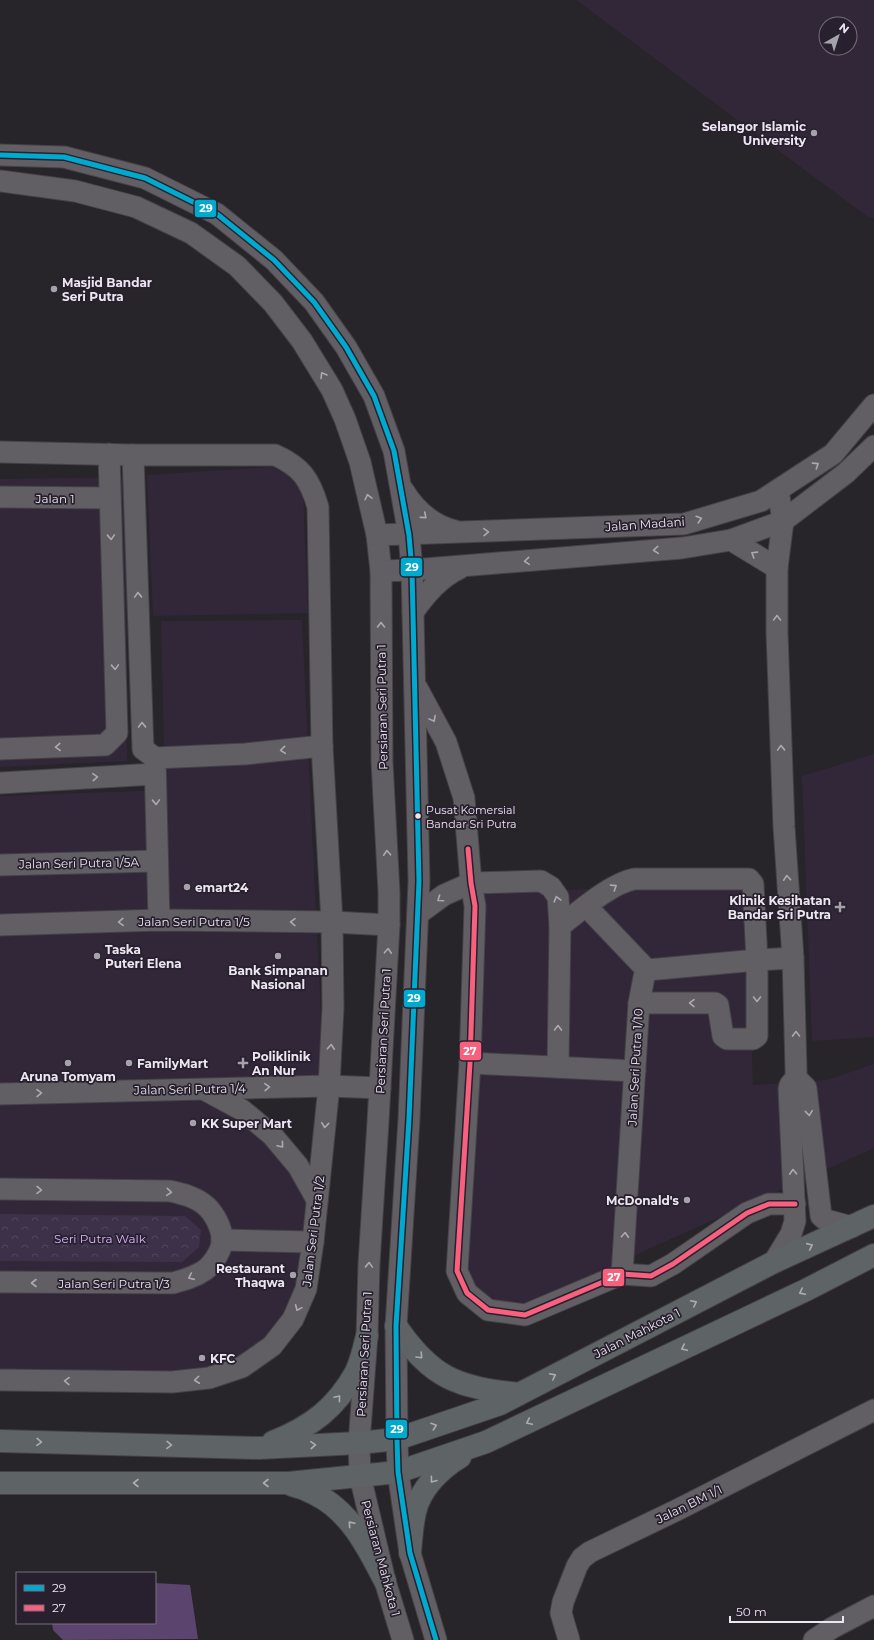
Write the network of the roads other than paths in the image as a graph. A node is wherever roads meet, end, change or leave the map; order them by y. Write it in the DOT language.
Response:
graph roads {
  1 [pos="0,155"];
  2 [pos="0,180"];
  3 [pos="874,405"];
  4 [pos="874,446"];
  5 [pos="0,452"];
  6 [pos="109,454"];
  7 [pos="133,455"];
  8 [pos="400,486"];
  9 [pos="778,490"];
  10 [pos="0,498"];
  11 [pos="110,498"];
  12 [pos="783,521"];
  13 [pos="461,533"];
  14 [pos="409,535"];
  15 [pos="377,536"];
  16 [pos="731,540"];
  17 [pos="464,566"];
  18 [pos="777,568"];
  19 [pos="412,570"];
  20 [pos="381,571"];
  21 [pos="413,612"];
  22 [pos="415,684"];
  23 [pos="322,746"];
  24 [pos="0,749"];
  25 [pos="155,766"];
  26 [pos="0,783"];
  27 [pos="157,861"];
  28 [pos="0,865"];
  29 [pos="419,881"];
  30 [pos="471,883"];
  31 [pos="389,892"];
  32 [pos="586,906"];
  33 [pos="418,914"];
  34 [pos="159,920"];
  35 [pos="332,922"];
  36 [pos="359,924"];
  37 [pos="0,925"];
  38 [pos="389,925"];
  39 [pos="560,926"];
  40 [pos="793,958"];
  41 [pos="757,960"];
  42 [pos="648,970"];
  43 [pos="639,1003"];
  44 [pos="382,1058"];
  45 [pos="470,1063"];
  46 [pos="558,1068"];
  47 [pos="635,1071"];
  48 [pos="796,1075"];
  49 [pos="336,1086"];
  50 [pos="380,1088"];
  51 [pos="205,1089"];
  52 [pos="0,1094"];
  53 [pos="409,1119"];
  54 [pos="378,1122"];
  55 [pos="0,1189"];
  56 [pos="317,1200"];
  57 [pos="795,1204"];
  58 [pos="874,1216"];
  59 [pos="852,1227"];
  60 [pos="222,1240"];
  61 [pos="313,1242"];
  62 [pos="874,1255"];
  63 [pos="774,1262"];
  64 [pos="622,1274"];
  65 [pos="0,1282"];
  66 [pos="396,1326"];
  67 [pos="367,1336"];
  68 [pos="0,1380"];
  69 [pos="519,1394"];
  70 [pos="874,1410"];
  71 [pos="397,1439"];
  72 [pos="0,1441"];
  73 [pos="486,1442"];
  74 [pos="359,1443"];
  75 [pos="259,1448"];
  76 [pos="398,1472"];
  77 [pos="360,1476"];
  78 [pos="0,1483"];
  79 [pos="289,1483"];
  80 [pos="25,1484"];
  81 [pos="0,1489"];
  82 [pos="410,1553"];
  83 [pos="385,1581"];
  84 [pos="874,1606"];
  85 [pos="403,1640"];
  86 [pos="436,1640"];
  87 [pos="569,1640"];
  88 [pos="814,1640"];
  1 -- 8 [label="street"];
  15 -- 2 [label="street, Persiaran Seri Putra 1, one-way"];
  9 -- 3 [label="street, Jalan Madani, one-way"];
  4 -- 12 [label="street"];
  5 -- 6 [label="street, Jalan Seri Putra 1/2"];
  6 -- 7 [label="street, Jalan Seri Putra 1/2"];
  6 -- 11 [label="street"];
  7 -- 23 [label="street, Jalan Seri Putra 1/2"];
  25 -- 7 [label="street, one-way"];
  8 -- 13 [label="street, one-way"];
  8 -- 14 [label="street"];
  9 -- 12 [label="street"];
  13 -- 9 [label="street, Jalan Madani, one-way"];
  10 -- 11 [label="street, Jalan 1"];
  11 -- 24 [label="street, one-way"];
  12 -- 16 [label="street"];
  12 -- 18 [label="street"];
  13 -- 14 [label="street, Jalan Madani"];
  14 -- 15 [label="street, Jalan Madani"];
  14 -- 19 [label="street"];
  15 -- 20 [label="street, Persiaran Seri Putra 1"];
  16 -- 17 [label="street, one-way"];
  18 -- 16 [label="street, one-way"];
  17 -- 19 [label="street"];
  17 -- 21 [label="street"];
  40 -- 18 [label="street, one-way"];
  19 -- 20 [label="street"];
  19 -- 21 [label="street"];
  31 -- 20 [label="street, Persiaran Seri Putra 1, one-way"];
  21 -- 22 [label="street"];
  22 -- 29 [label="street"];
  22 -- 30 [label="street, one-way"];
  23 -- 25 [label="street, one-way"];
  23 -- 35 [label="street, Jalan Seri Putra 1/2"];
  26 -- 25 [label="street, one-way"];
  25 -- 27 [label="street, one-way"];
  27 -- 28 [label="street, Jalan Seri Putra 1/5A"];
  27 -- 34 [label="street"];
  29 -- 33 [label="street"];
  29 -- 38 [label="street"];
  30 -- 33 [label="street, one-way"];
  39 -- 30 [label="street, one-way"];
  30 -- 45 [label="street"];
  31 -- 36 [label="street"];
  31 -- 38 [label="street, Persiaran Seri Putra 1"];
  32 -- 39 [label="street"];
  32 -- 41 [label="street, one-way"];
  32 -- 42 [label="street"];
  33 -- 53 [label="street"];
  35 -- 34 [label="street, Jalan Seri Putra 1/5, one-way"];
  34 -- 37 [label="street, Jalan Seri Putra 1/5, one-way"];
  35 -- 36 [label="street, Jalan Seri Putra 1/5"];
  49 -- 35 [label="street, Jalan Seri Putra 1/2, one-way"];
  36 -- 38 [label="street, Jalan Seri Putra 1/5"];
  44 -- 38 [label="street, Persiaran Seri Putra 1, one-way"];
  46 -- 39 [label="street, one-way"];
  40 -- 41 [label="street"];
  48 -- 40 [label="street, one-way"];
  41 -- 42 [label="street"];
  41 -- 43 [label="street, one-way"];
  42 -- 43 [label="street, Jalan Seri Putra 1/10"];
  43 -- 47 [label="street, Jalan Seri Putra 1/10"];
  44 -- 49 [label="street"];
  44 -- 50 [label="street, Persiaran Seri Putra 1"];
  45 -- 46 [label="street"];
  45 -- 64 [label="street"];
  46 -- 47 [label="street"];
  64 -- 47 [label="street, Jalan Seri Putra 1/10, one-way"];
  57 -- 48 [label="street, one-way"];
  48 -- 59 [label="street, one-way"];
  49 -- 50 [label="street, Jalan Seri Putra 1/4"];
  51 -- 49 [label="street, Jalan Seri Putra 1/4, one-way"];
  49 -- 54 [label="street"];
  49 -- 56 [label="street, Jalan Seri Putra 1/2, one-way"];
  50 -- 53 [label="street"];
  50 -- 54 [label="street, Persiaran Seri Putra 1"];
  52 -- 51 [label="street, Jalan Seri Putra 1/4, one-way"];
  51 -- 56 [label="street, one-way"];
  53 -- 66 [label="street"];
  67 -- 54 [label="street, Persiaran Seri Putra 1, one-way"];
  55 -- 60 [label="street, one-way"];
  56 -- 61 [label="street, Jalan Seri Putra 1/2"];
  57 -- 63 [label="street"];
  57 -- 64 [label="street"];
  58 -- 59 [label="main road, Jalan Mahkota 1"];
  63 -- 59 [label="main road, Jalan Mahkota 1, one-way"];
  60 -- 61 [label="street"];
  60 -- 65 [label="street, Jalan Seri Putra 1/3, one-way"];
  61 -- 68 [label="street, Jalan Seri Putra 1/2, one-way"];
  62 -- 73 [label="main road, one-way"];
  69 -- 63 [label="main road, Jalan Mahkota 1, one-way"];
  66 -- 69 [label="main road, one-way"];
  66 -- 71 [label="street"];
  67 -- 74 [label="street, Persiaran Seri Putra 1"];
  75 -- 67 [label="main road, one-way"];
  71 -- 69 [label="main road, Jalan Mahkota 1, one-way"];
  70 -- 87 [label="street, Jalan BM 1/1"];
  71 -- 74 [label="main road, Jalan Mahkota 1"];
  71 -- 76 [label="street"];
  72 -- 75 [label="main road, Jalan Mahkota 1, one-way"];
  73 -- 76 [label="main road"];
  73 -- 82 [label="main road, one-way"];
  75 -- 74 [label="main road, Jalan Mahkota 1, one-way"];
  74 -- 77 [label="street, Persiaran Seri Putra 1"];
  76 -- 77 [label="main road"];
  76 -- 82 [label="street"];
  77 -- 79 [label="main road"];
  77 -- 83 [label="street, Persiaran Mahkota 1"];
  78 -- 80 [label="main road"];
  79 -- 80 [label="main road, one-way"];
  83 -- 79 [label="main road, one-way"];
  80 -- 81 [label="street"];
  82 -- 86 [label="street"];
  83 -- 85 [label="street, Persiaran Mahkota 1"];
  84 -- 88 [label="street"];
}
